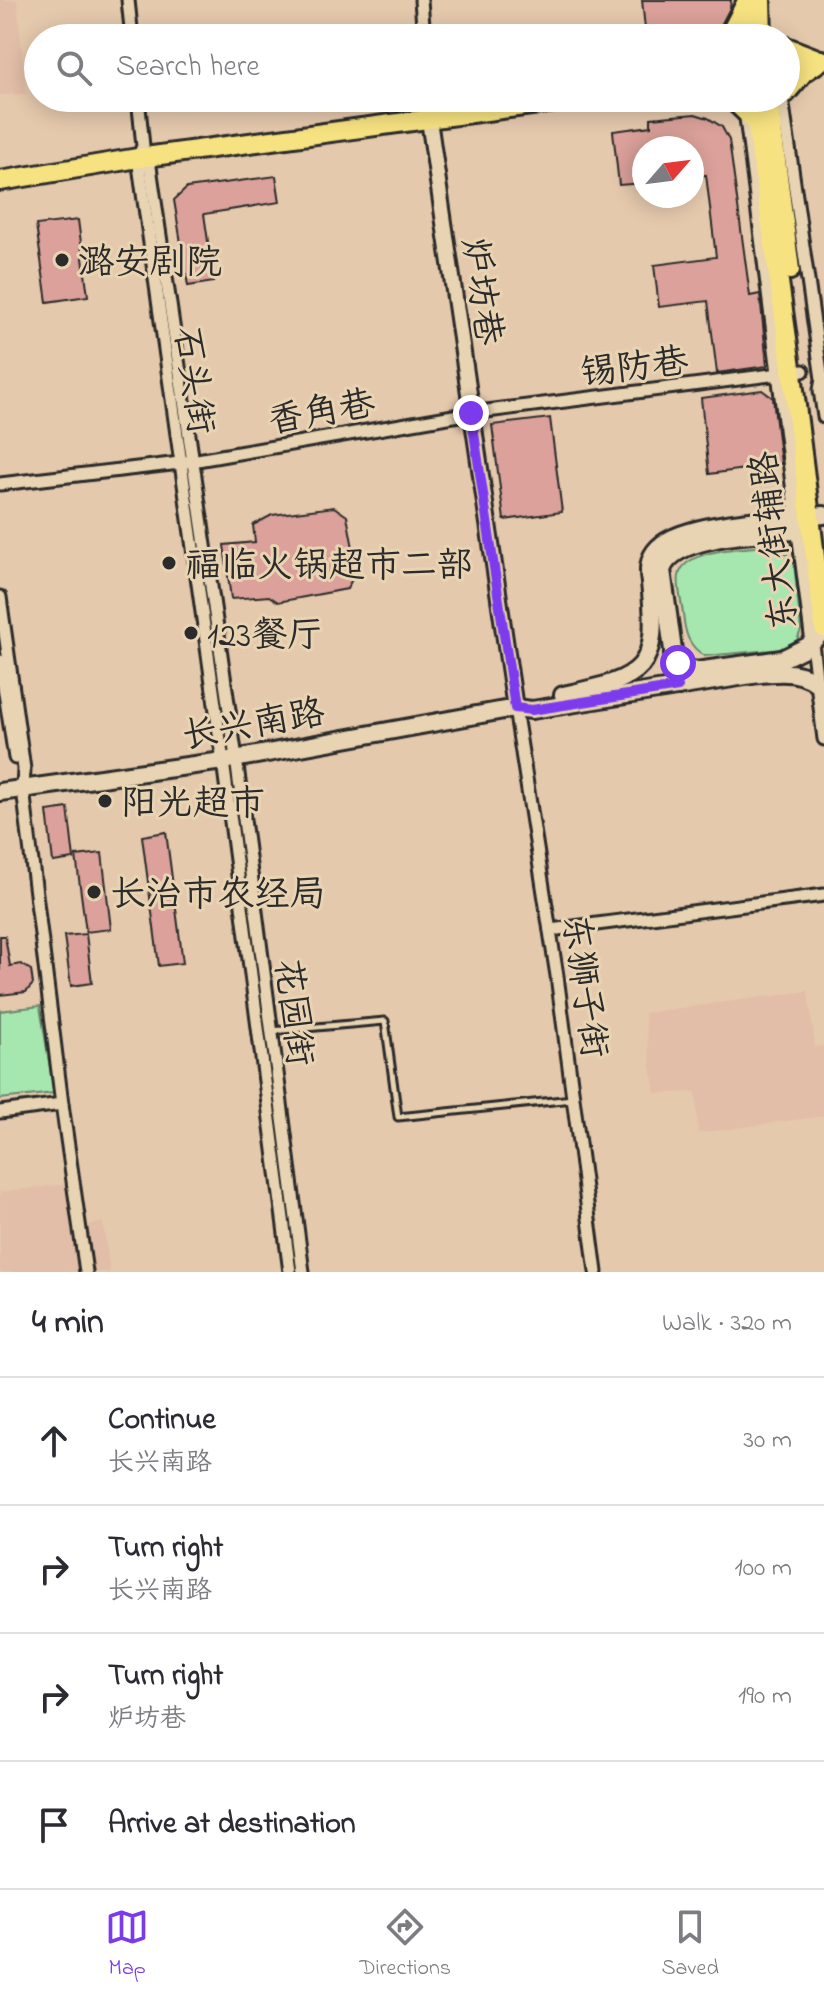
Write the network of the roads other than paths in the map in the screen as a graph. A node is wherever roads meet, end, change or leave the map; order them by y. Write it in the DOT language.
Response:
graph roads {
  1 [pos="128,0"];
  2 [pos="421,0"];
  3 [pos="754,4"];
  4 [pos="131,24"];
  5 [pos="423,24"];
  6 [pos="739,24"];
  7 [pos="750,24"];
  8 [pos="759,24"];
  9 [pos="768,24"];
  10 [pos="800,52"];
  11 [pos="822,60"];
  12 [pos="800,63"];
  13 [pos="800,76"];
  14 [pos="140,112"];
  15 [pos="409,112"];
  16 [pos="428,112"];
  17 [pos="747,112"];
  18 [pos="778,112"];
  19 [pos="782,112"];
  20 [pos="144,154"];
  21 [pos="0,169"];
  22 [pos="0,181"];
  23 [pos="792,373"];
  24 [pos="471,413"];
  25 [pos="824,417"];
  26 [pos="185,462"];
  27 [pos="0,484"];
  28 [pos="814,522"];
  29 [pos="0,597"];
  30 [pos="820,633"];
  31 [pos="673,655"];
  32 [pos="0,661"];
  33 [pos="821,686"];
  34 [pos="678,687"];
  35 [pos="515,708"];
  36 [pos="824,739"];
  37 [pos="230,760"];
  38 [pos="23,789"];
  39 [pos="0,792"];
  40 [pos="824,895"];
  41 [pos="550,930"];
  42 [pos="264,1030"];
  43 [pos="575,1099"];
  44 [pos="62,1104"];
  45 [pos="0,1112"];
  46 [pos="86,1272"];
  47 [pos="290,1272"];
  48 [pos="303,1272"];
  49 [pos="596,1272"];
  1 -- 4 [label="street"];
  2 -- 5 [label="street"];
  3 -- 6 [label="main road"];
  3 -- 7 [label="main road"];
  3 -- 8 [label="main road"];
  3 -- 9 [label="main road"];
  10 -- 11 [label="main road"];
  11 -- 12 [label="main road"];
  11 -- 13 [label="main road"];
  14 -- 20 [label="street, 石头街"];
  15 -- 20 [label="main road"];
  16 -- 24 [label="street, 炉坊巷"];
  17 -- 23 [label="main road"];
  18 -- 23 [label="main road"];
  19 -- 25 [label="street, 东大街辅路"];
  20 -- 21 [label="main road"];
  20 -- 22 [label="main road"];
  20 -- 26 [label="street, 石头街"];
  23 -- 24 [label="street, 锡防巷"];
  23 -- 28 [label="main road"];
  24 -- 26 [label="street, 香角巷"];
  24 -- 35 [label="street, 炉坊巷"];
  26 -- 27 [label="street, 香角巷"];
  26 -- 37 [label="street, 石头街"];
  28 -- 30 [label="main road"];
  28 -- 31 [label="main road"];
  28 -- 35 [label="main road, 长兴南路"];
  29 -- 38 [label="street"];
  30 -- 31 [label="main road"];
  30 -- 33 [label="street, 东大街辅路"];
  31 -- 34 [label="main road"];
  32 -- 38 [label="street"];
  33 -- 34 [label="main road, 长兴南路"];
  33 -- 36 [label="street, 东大街辅路"];
  34 -- 35 [label="main road, 长兴南路"];
  35 -- 37 [label="main road, 长兴南路"];
  35 -- 41 [label="street, 东狮子街"];
  37 -- 38 [label="main road, 长兴南路"];
  37 -- 42 [label="street, 花园街"];
  38 -- 39 [label="main road, 长兴南路"];
  38 -- 44 [label="street"];
  40 -- 41 [label="street"];
  41 -- 43 [label="street, 东狮子街"];
  42 -- 43 [label="lane"];
  42 -- 47 [label="street, 花园街"];
  42 -- 48 [label="street, 花园街"];
  43 -- 49 [label="street, 东狮子街"];
  44 -- 45 [label="street"];
  44 -- 46 [label="street"];
}
